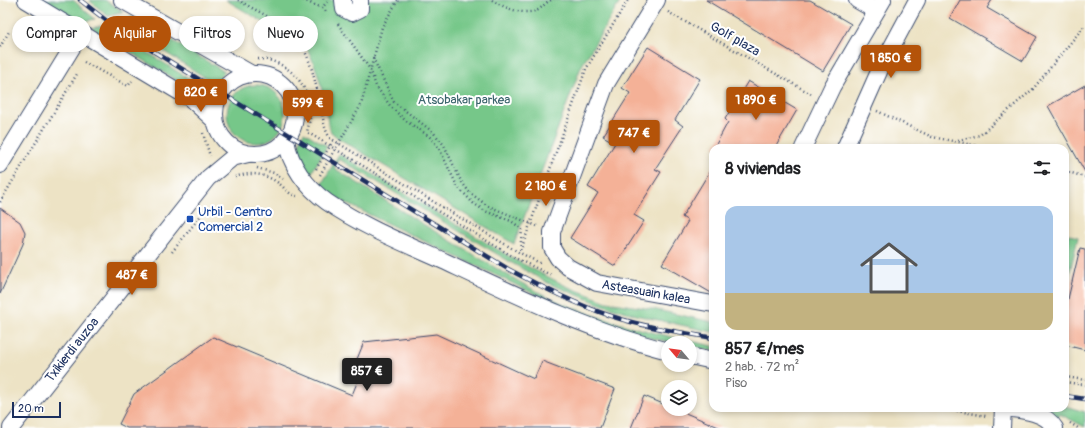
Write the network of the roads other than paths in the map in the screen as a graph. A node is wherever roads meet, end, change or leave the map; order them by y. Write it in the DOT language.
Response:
graph roads {
  1 [pos="26,0"];
  2 [pos="122,0"];
  3 [pos="343,0"];
  4 [pos="360,0"];
  5 [pos="856,0"];
  6 [pos="917,0"];
  7 [pos="656,2"];
  8 [pos="880,6"];
  9 [pos="53,16"];
  10 [pos="91,39"];
  11 [pos="69,52"];
  12 [pos="251,66"];
  13 [pos="215,121"];
  14 [pos="286,140"];
  15 [pos="805,144"];
  16 [pos="847,144"];
  17 [pos="248,154"];
  18 [pos="0,165"];
  19 [pos="709,303"];
  20 [pos="661,349"];
  21 [pos="697,358"];
  22 [pos="709,360"];
  23 [pos="1002,412"];
  24 [pos="1028,412"];
  25 [pos="10,428"];
  26 [pos="1002,428"];
  27 [pos="1055,428"];
  1 -- 9 [label="street"];
  2 -- 12 [label="street"];
  3 -- 4 [label="street"];
  5 -- 8 [label="street"];
  6 -- 16 [label="street"];
  7 -- 19 [label="street, Asteasuain kalea"];
  8 -- 15 [label="street"];
  10 -- 13 [label="street"];
  11 -- 18 [label="street"];
  12 -- 13 [label="street"];
  12 -- 14 [label="street"];
  13 -- 17 [label="street"];
  14 -- 17 [label="street"];
  14 -- 20 [label="street"];
  17 -- 25 [label="street, Txikierdi auzoa"];
  21 -- 22 [label="street"];
  23 -- 26 [label="street"];
  24 -- 27 [label="street"];
}
